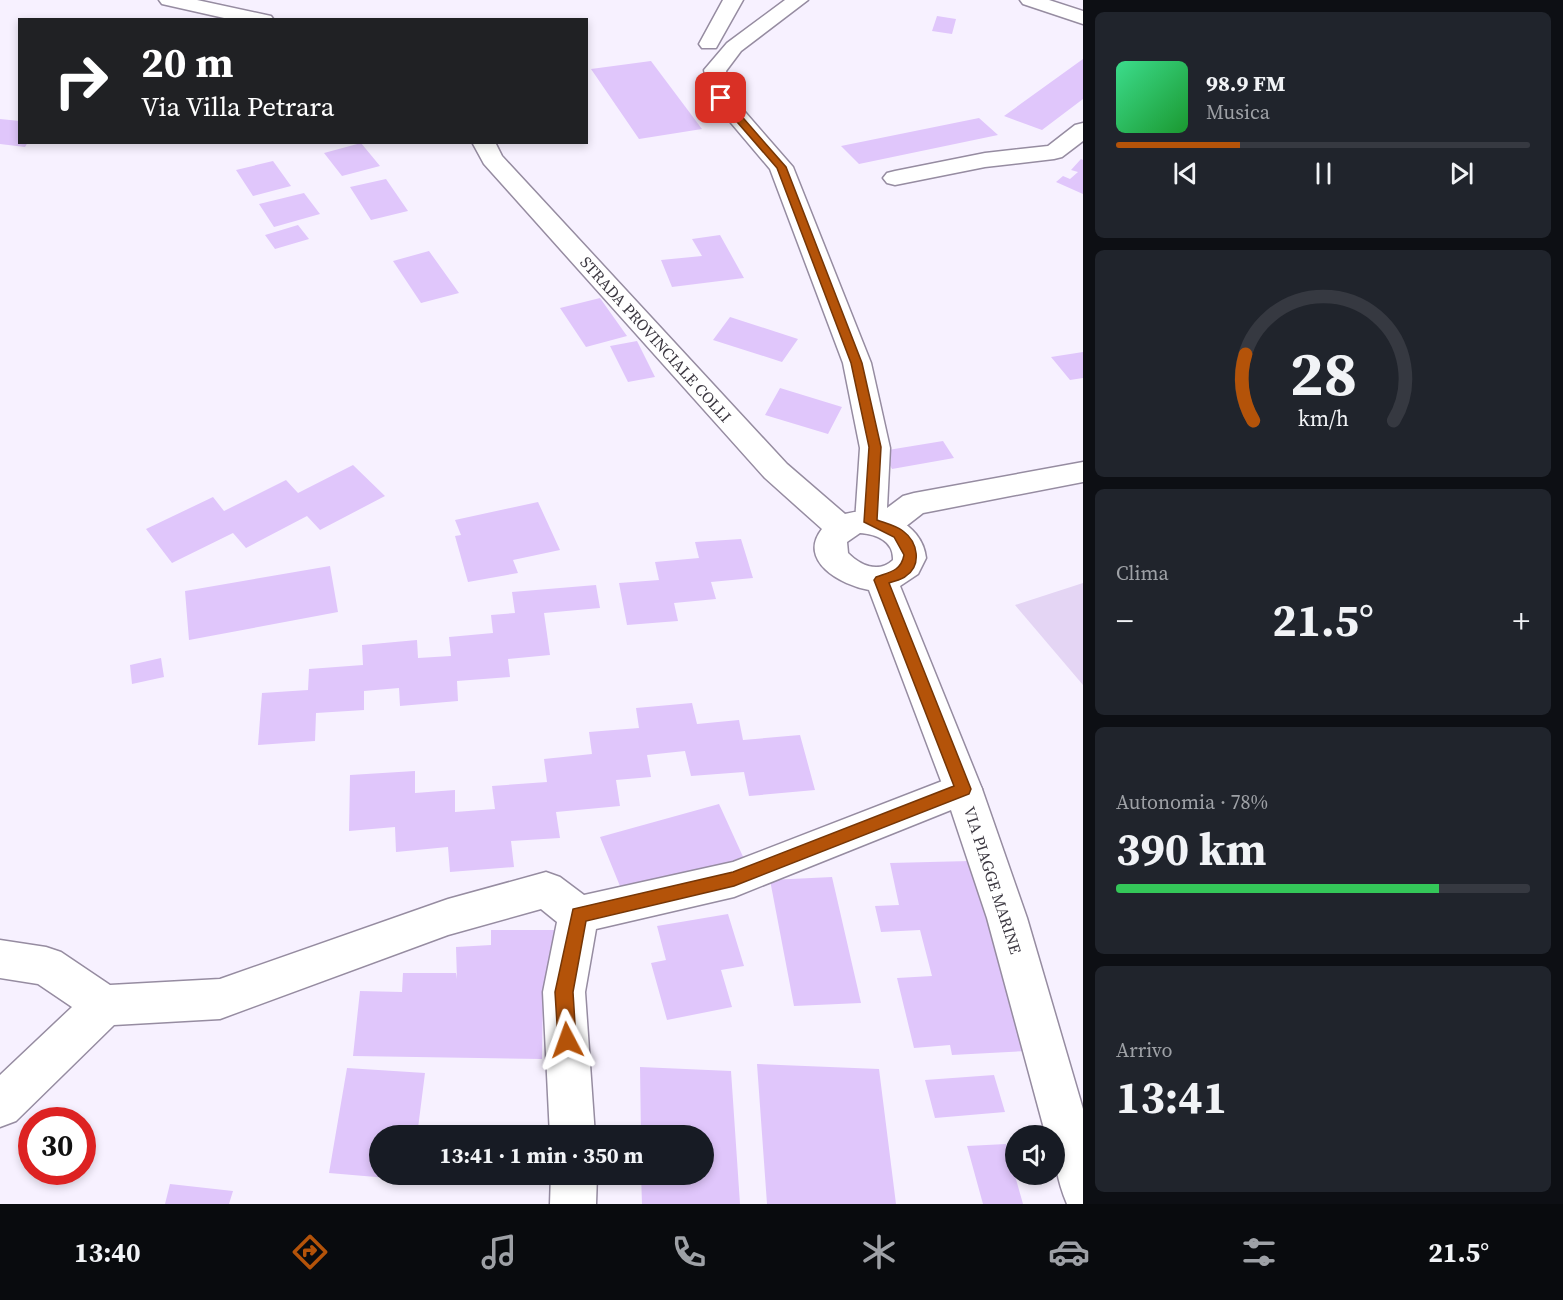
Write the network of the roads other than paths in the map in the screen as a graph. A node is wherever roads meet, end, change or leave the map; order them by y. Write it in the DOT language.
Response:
graph roads {
  1 [pos="169,0"];
  2 [pos="733,0"];
  3 [pos="798,0"];
  4 [pos="1030,0"];
  5 [pos="754,6"];
  6 [pos="254,18"];
  7 [pos="1083,18"];
  8 [pos="708,44"];
  9 [pos="721,98"];
  10 [pos="1083,130"];
  11 [pos="484,144"];
  12 [pos="895,178"];
  13 [pos="1083,471"];
  14 [pos="865,525"];
  15 [pos="881,580"];
  16 [pos="963,789"];
  17 [pos="578,915"];
  18 [pos="0,959"];
  19 [pos="105,1005"];
  20 [pos="0,1105"];
  21 [pos="572,1125"];
  22 [pos="574,1185"];
  23 [pos="1083,1188"];
  24 [pos="573,1204"];
  1 -- 6 [label="street"];
  2 -- 8 [label="street"];
  3 -- 9 [label="street"];
  4 -- 7 [label="street"];
  5 -- 8 [label="street"];
  8 -- 9 [label="street"];
  9 -- 14 [label="street"];
  10 -- 12 [label="street"];
  11 -- 14 [label="street, STRADA PROVINCIALE COLLI"];
  13 -- 14 [label="street"];
  14 -- 15 [label="street"];
  14 -- 15 [label="street"];
  15 -- 16 [label="street, VIA PIAGGE MARINE"];
  16 -- 17 [label="street"];
  16 -- 23 [label="street, VIA PIAGGE MARINE"];
  17 -- 19 [label="street"];
  17 -- 21 [label="street"];
  18 -- 19 [label="street"];
  19 -- 20 [label="street"];
  22 -- 24 [label="street"];
}
